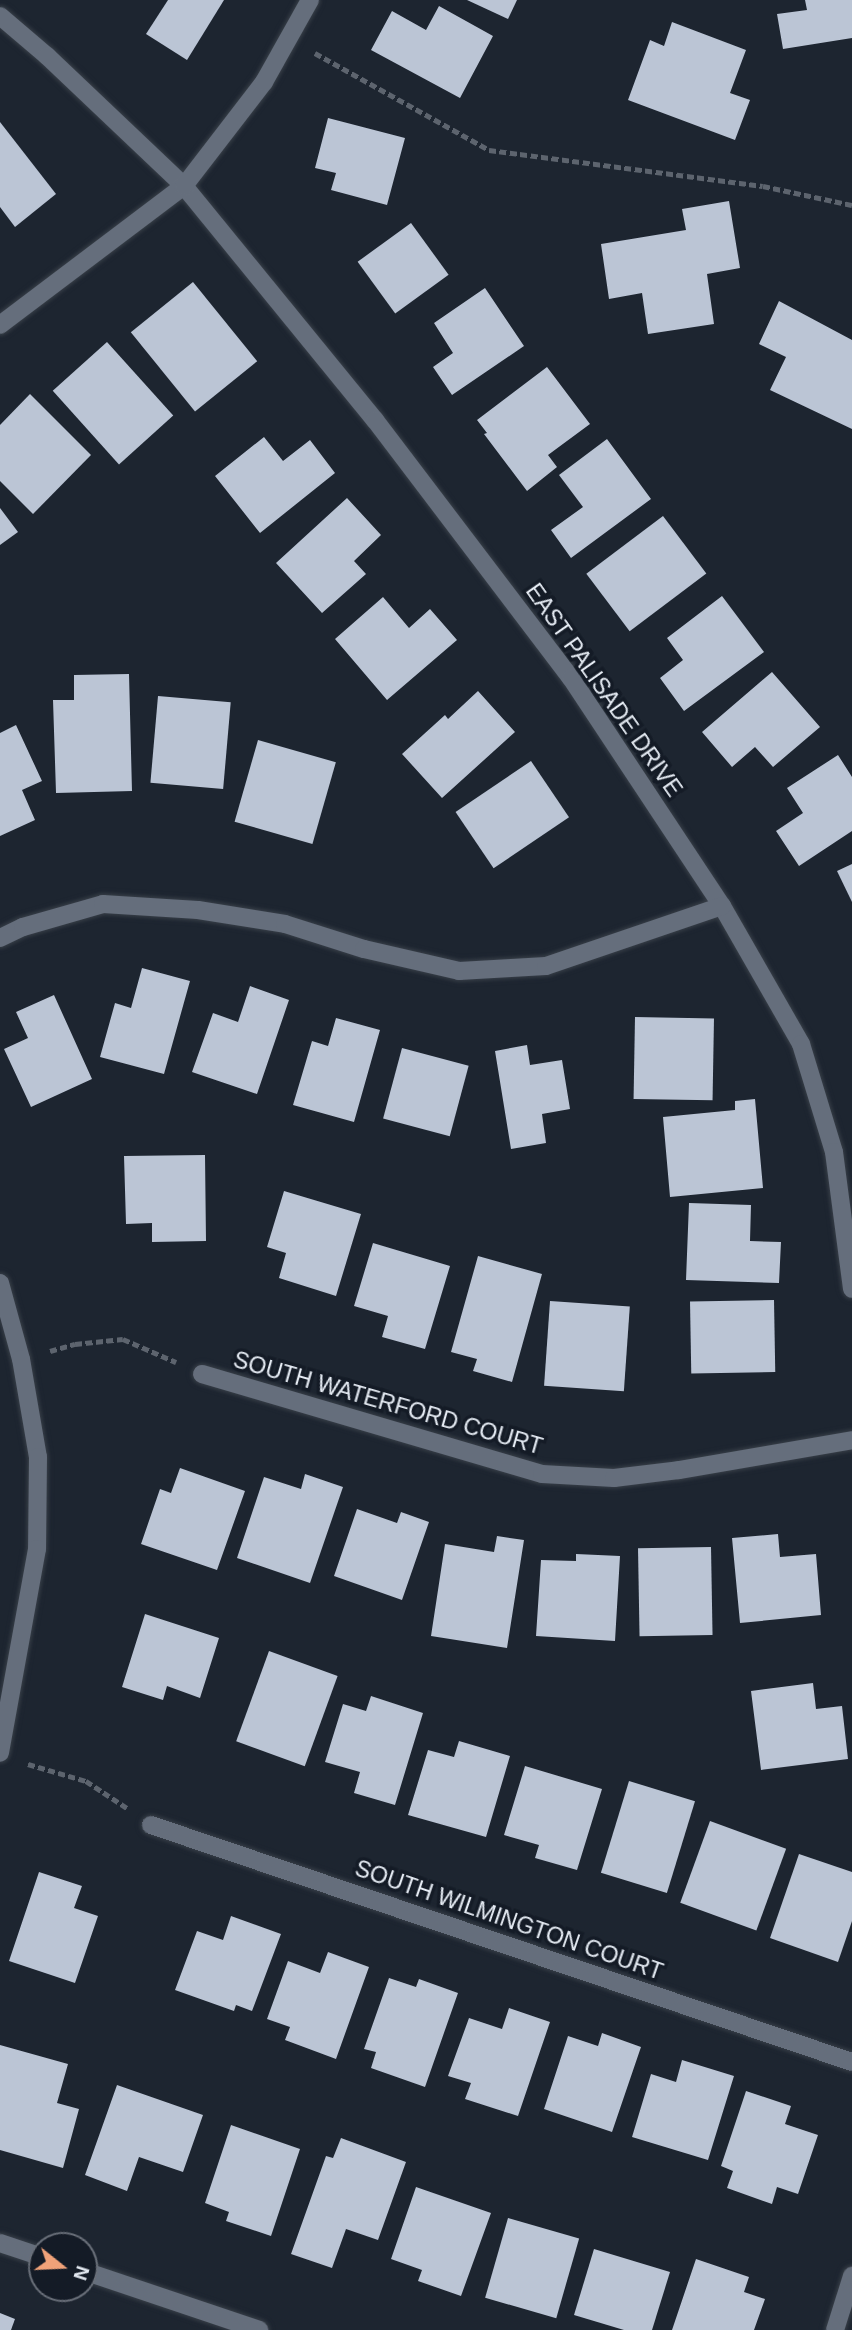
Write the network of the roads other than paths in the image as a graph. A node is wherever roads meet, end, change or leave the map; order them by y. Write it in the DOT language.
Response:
graph roads {
  1 [pos="310,0"];
  2 [pos="0,16"];
  3 [pos="184,186"];
  4 [pos="0,325"];
  5 [pos="722,906"];
  6 [pos="0,938"];
  7 [pos="0,1283"];
  8 [pos="852,1289"];
  9 [pos="202,1374"];
  10 [pos="852,1440"];
  11 [pos="0,1753"];
  12 [pos="151,1825"];
  13 [pos="852,2062"];
  14 [pos="0,2243"];
  15 [pos="28,2252"];
  16 [pos="852,2276"];
  17 [pos="98,2277"];
  18 [pos="259,2330"];
  19 [pos="835,2330"];
  1 -- 3 [label="street"];
  2 -- 3 [label="street, EAST PALISADE DRIVE"];
  3 -- 4 [label="street"];
  3 -- 5 [label="street, EAST PALISADE DRIVE"];
  5 -- 6 [label="street"];
  5 -- 8 [label="street, EAST PALISADE DRIVE"];
  7 -- 11 [label="street"];
  9 -- 10 [label="street, SOUTH WATERFORD COURT"];
  12 -- 13 [label="street, SOUTH WILMINGTON COURT"];
  14 -- 15 [label="street"];
  16 -- 19 [label="street"];
  17 -- 18 [label="street"];
}
